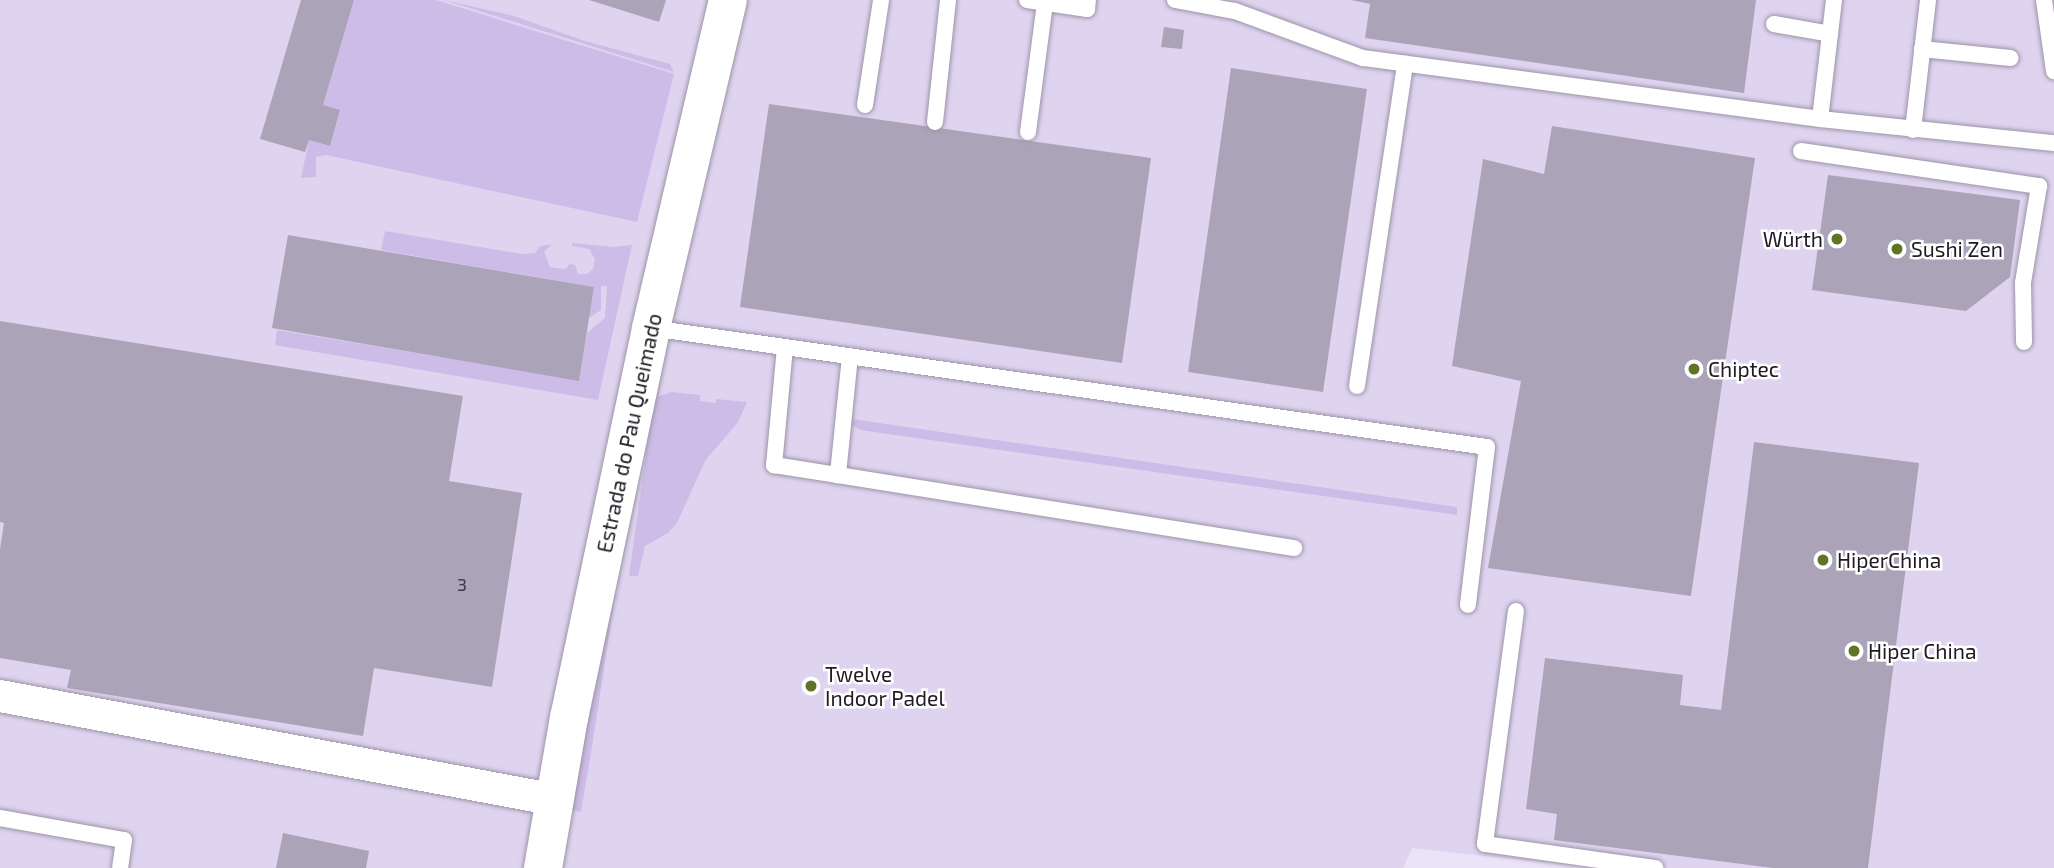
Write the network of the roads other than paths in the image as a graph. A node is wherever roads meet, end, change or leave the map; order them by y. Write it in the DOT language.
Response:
graph roads {
  1 [pos="728,0"];
  2 [pos="881,0"];
  3 [pos="948,0"];
  4 [pos="1027,0"];
  5 [pos="1088,0"];
  6 [pos="1175,0"];
  7 [pos="1834,0"];
  8 [pos="1928,0"];
  9 [pos="2044,0"];
  10 [pos="1045,3"];
  11 [pos="1774,24"];
  12 [pos="1830,34"];
  13 [pos="1922,49"];
  14 [pos="2011,58"];
  15 [pos="1405,64"];
  16 [pos="2054,71"];
  17 [pos="864,105"];
  18 [pos="1820,119"];
  19 [pos="935,122"];
  20 [pos="1913,130"];
  21 [pos="1028,132"];
  22 [pos="2054,143"];
  23 [pos="1801,151"];
  24 [pos="651,328"];
  25 [pos="2024,342"];
  26 [pos="785,347"];
  27 [pos="850,356"];
  28 [pos="1357,386"];
  29 [pos="838,475"];
  30 [pos="1294,548"];
  31 [pos="1468,605"];
  32 [pos="1516,611"];
  33 [pos="0,696"];
  34 [pos="556,800"];
  35 [pos="0,818"];
  36 [pos="120,868"];
  37 [pos="543,868"];
  38 [pos="1655,868"];
  1 -- 24 [label="street, Estrada do Pau Queimado"];
  2 -- 17 [label="lane"];
  3 -- 19 [label="lane"];
  4 -- 10 [label="lane"];
  5 -- 10 [label="lane"];
  6 -- 15 [label="lane"];
  7 -- 12 [label="lane"];
  8 -- 13 [label="lane"];
  9 -- 16 [label="lane"];
  10 -- 21 [label="lane"];
  11 -- 12 [label="lane"];
  12 -- 18 [label="lane"];
  13 -- 14 [label="lane"];
  13 -- 20 [label="lane"];
  15 -- 18 [label="lane"];
  15 -- 28 [label="lane"];
  18 -- 20 [label="lane"];
  20 -- 22 [label="lane"];
  23 -- 25 [label="lane"];
  24 -- 26 [label="lane"];
  24 -- 34 [label="street, Estrada do Pau Queimado"];
  26 -- 27 [label="lane"];
  26 -- 29 [label="lane"];
  27 -- 29 [label="lane"];
  27 -- 31 [label="lane"];
  29 -- 30 [label="lane"];
  32 -- 38 [label="lane"];
  33 -- 34 [label="street"];
  34 -- 37 [label="street, Estrada do Pau Queimado"];
  35 -- 36 [label="lane"];
}
